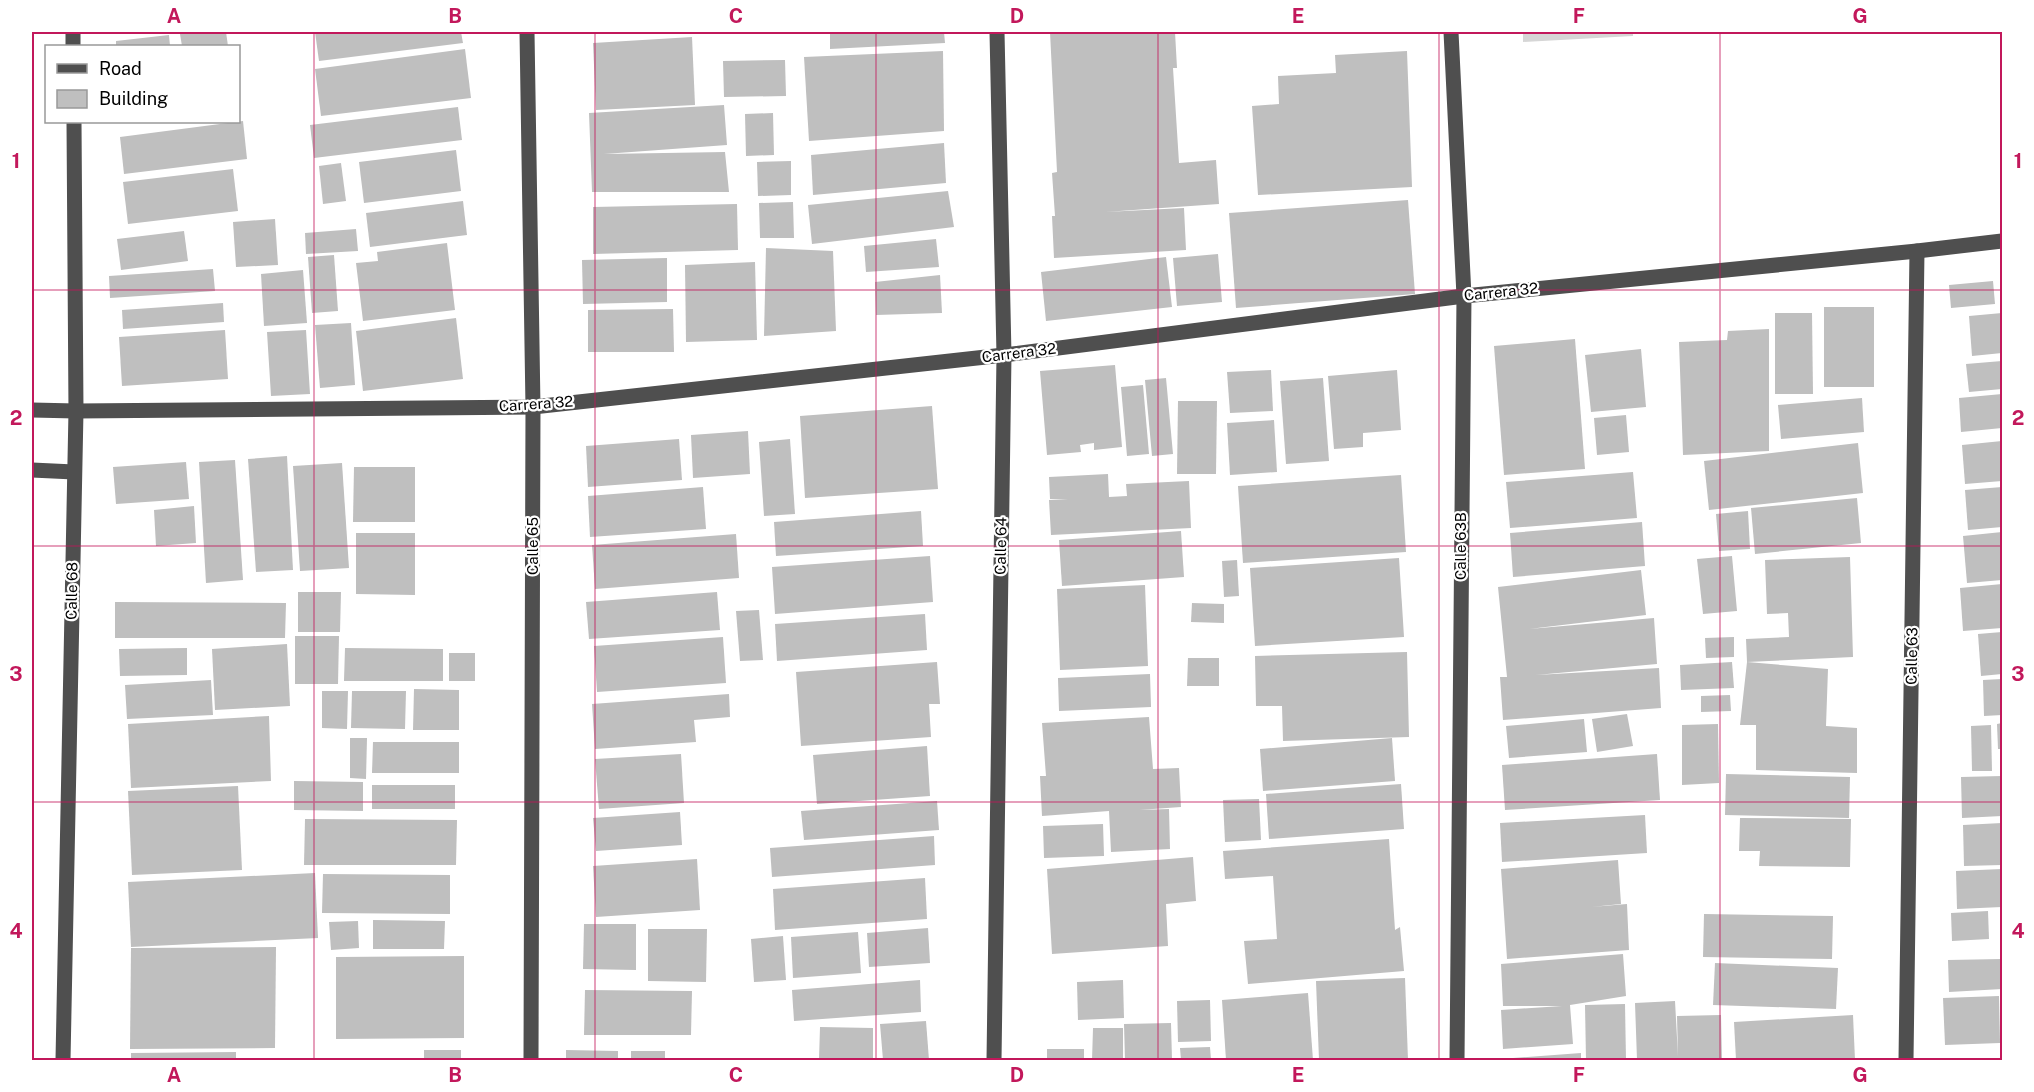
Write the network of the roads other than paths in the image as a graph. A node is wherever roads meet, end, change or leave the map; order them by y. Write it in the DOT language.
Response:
graph roads {
  1 [pos="527,32"];
  2 [pos="997,32"];
  3 [pos="1452,32"];
  4 [pos="74,123"];
  5 [pos="2002,241"];
  6 [pos="1917,251"];
  7 [pos="1464,296"];
  8 [pos="1004,355"];
  9 [pos="533,407"];
  10 [pos="32,410"];
  11 [pos="76,411"];
  12 [pos="32,470"];
  13 [pos="74,472"];
  14 [pos="63,1060"];
  15 [pos="531,1060"];
  16 [pos="994,1060"];
  17 [pos="1457,1060"];
  18 [pos="1906,1060"];
  1 -- 9 [label="street, Calle 65"];
  2 -- 8 [label="street, Calle 64"];
  3 -- 7 [label="street, Calle 63B"];
  4 -- 11 [label="street, Calle 68"];
  5 -- 6 [label="street, Carrera 32"];
  6 -- 7 [label="street, Carrera 32"];
  6 -- 18 [label="street, Calle 63"];
  7 -- 8 [label="street, Carrera 32"];
  7 -- 17 [label="street, Calle 63B"];
  8 -- 9 [label="street, Carrera 32"];
  8 -- 16 [label="street, Calle 64"];
  9 -- 11 [label="street, Carrera 32"];
  9 -- 15 [label="street, Calle 65"];
  10 -- 11 [label="street, Carrera 32"];
  11 -- 13 [label="street, Calle 68"];
  12 -- 13 [label="street"];
  13 -- 14 [label="street, Calle 68"];
}
